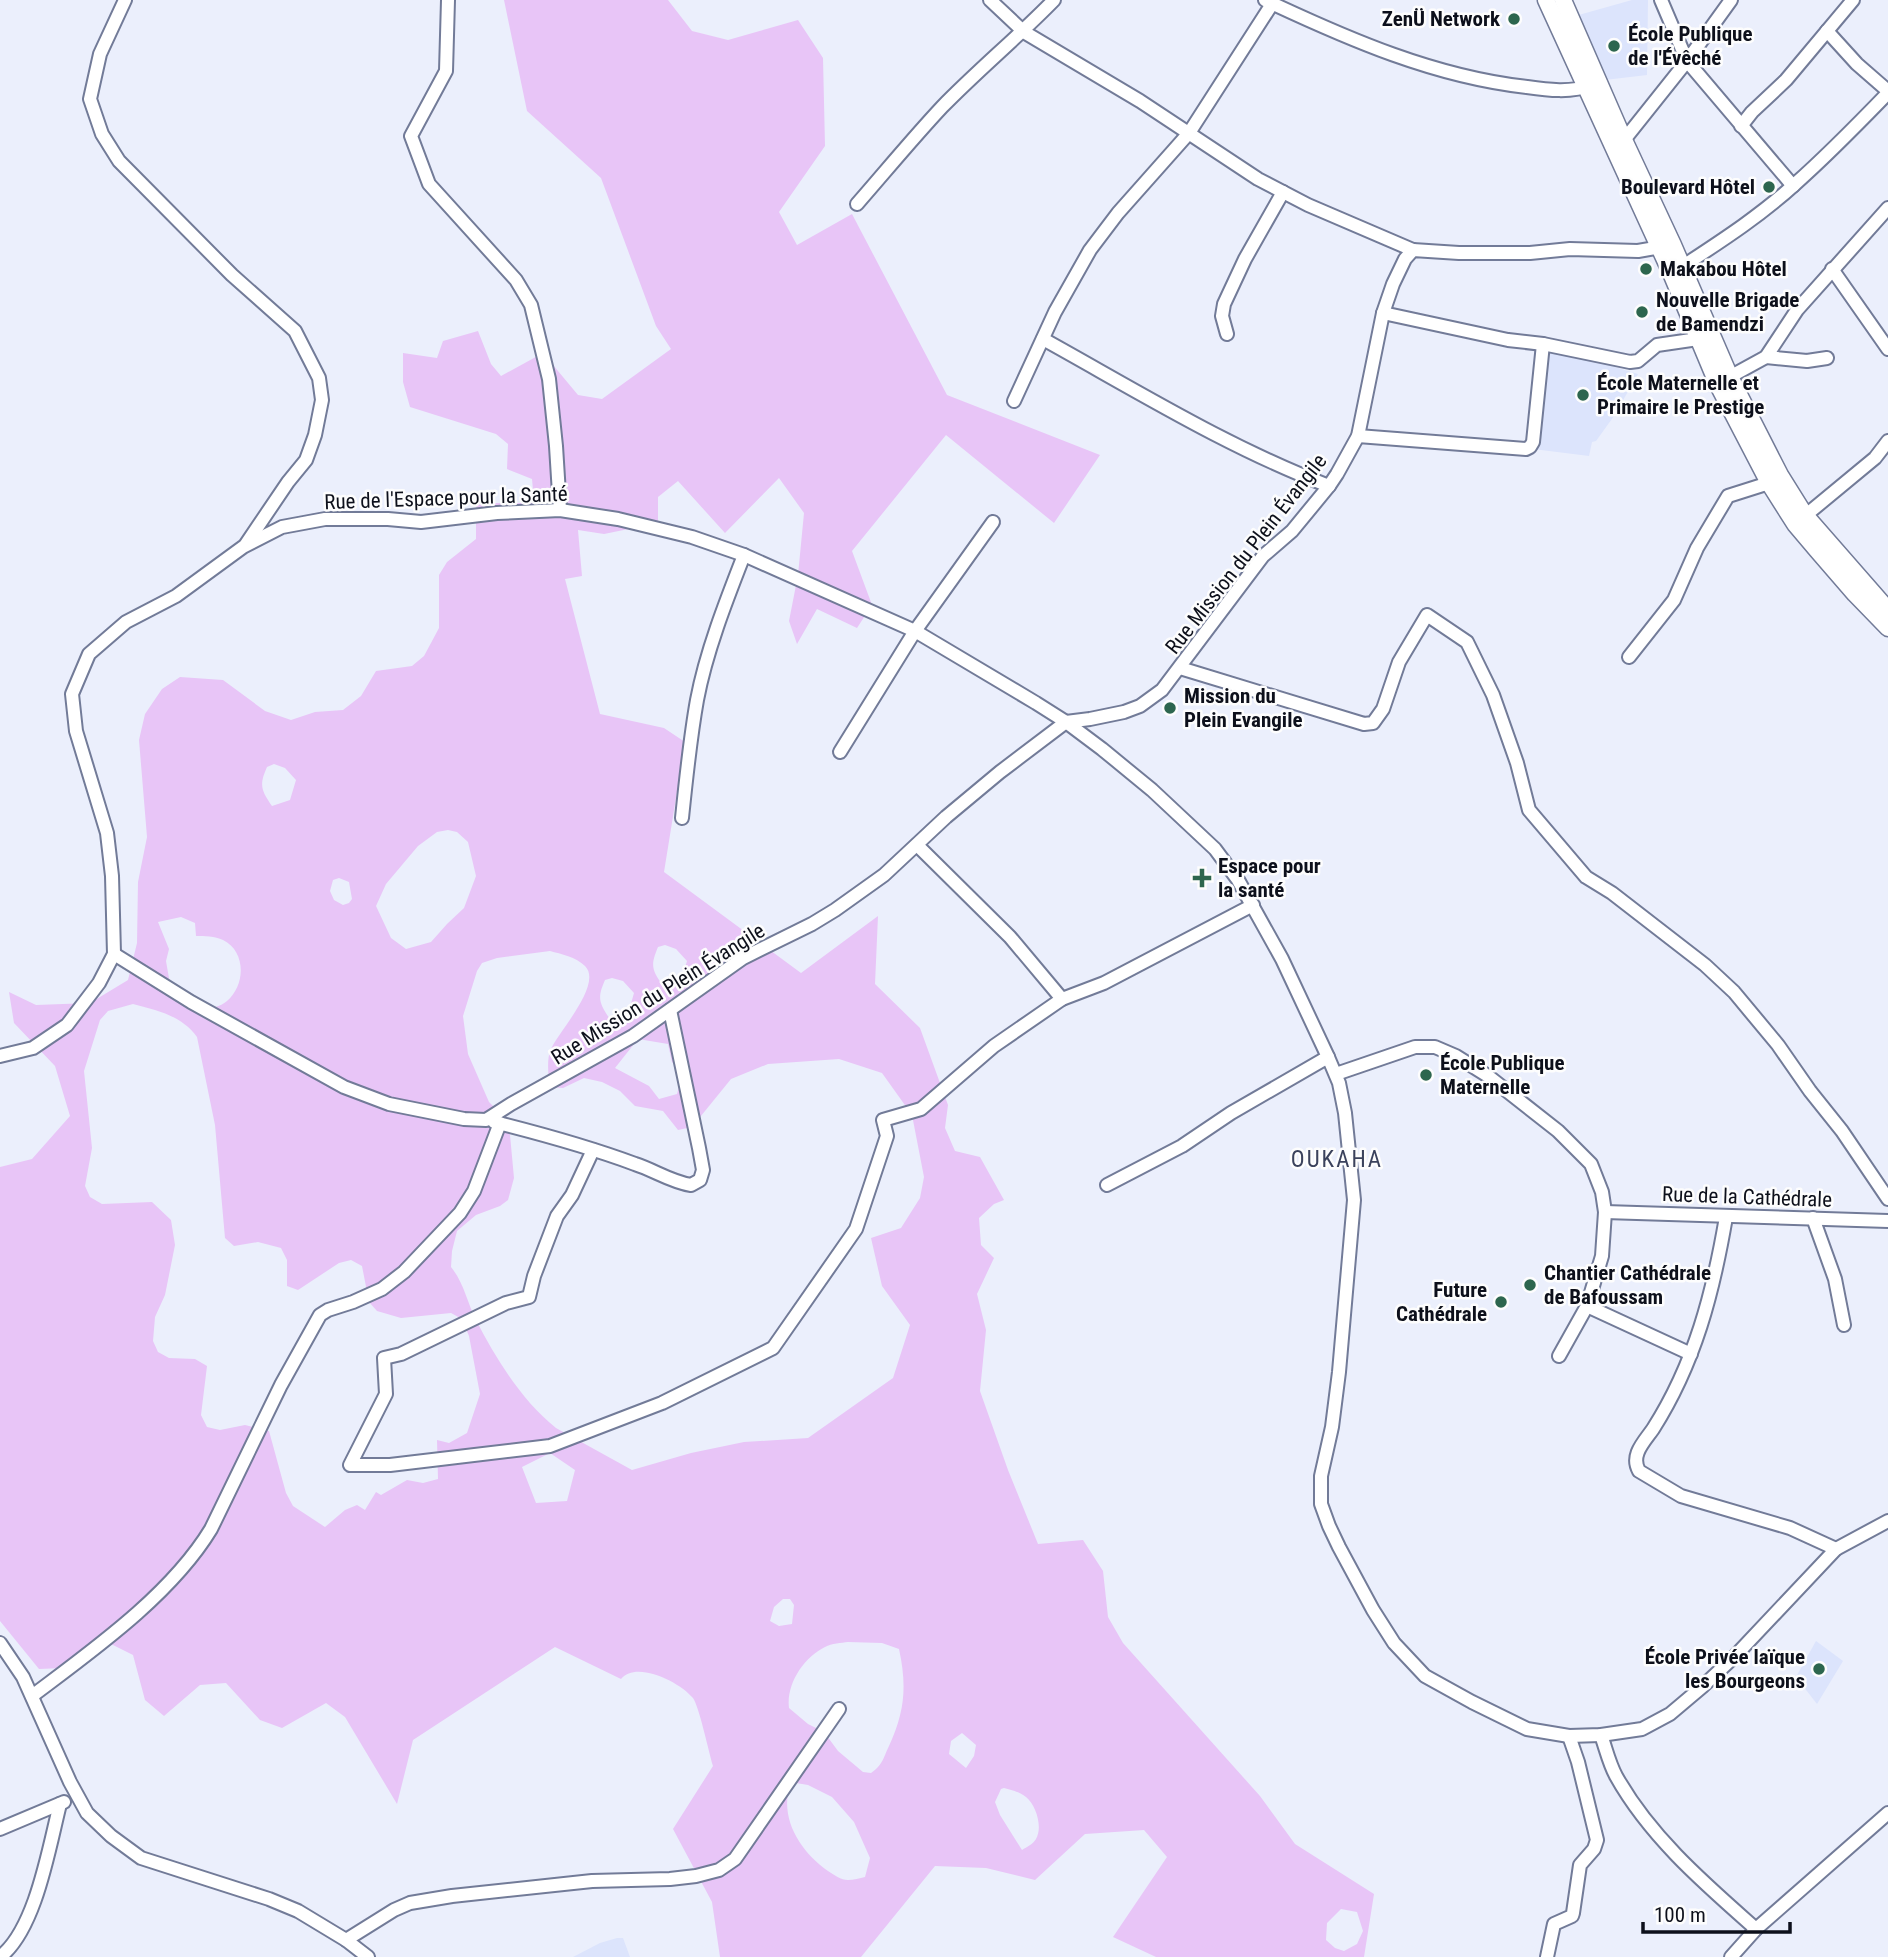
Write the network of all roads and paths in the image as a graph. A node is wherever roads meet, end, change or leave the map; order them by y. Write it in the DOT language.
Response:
graph roads {
  1 [pos="125,0"];
  2 [pos="448,0"];
  3 [pos="990,0"];
  4 [pos="1054,0"];
  5 [pos="1546,0"];
  6 [pos="1563,0"];
  7 [pos="1661,0"];
  8 [pos="1731,0"];
  9 [pos="1853,0"];
  10 [pos="1268,2"];
  11 [pos="1295,6"];
  12 [pos="1024,32"];
  13 [pos="1827,32"];
  14 [pos="1687,61"];
  15 [pos="1591,85"];
  16 [pos="1888,92"];
  17 [pos="1741,126"];
  18 [pos="1189,133"];
  19 [pos="1624,140"];
  20 [pos="1793,186"];
  21 [pos="1283,192"];
  22 [pos="857,204"];
  23 [pos="1888,208"];
  24 [pos="1666,246"];
  25 [pos="1413,250"];
  26 [pos="1676,270"];
  27 [pos="1832,270"];
  28 [pos="1383,313"];
  29 [pos="1227,334"];
  30 [pos="1043,339"];
  31 [pos="1698,340"];
  32 [pos="1543,344"];
  33 [pos="1888,349"];
  34 [pos="1766,357"];
  35 [pos="1827,358"];
  36 [pos="1724,380"];
  37 [pos="1014,401"];
  38 [pos="1358,436"];
  39 [pos="1888,442"];
  40 [pos="1769,482"];
  41 [pos="1329,486"];
  42 [pos="560,510"];
  43 [pos="1800,520"];
  44 [pos="993,522"];
  45 [pos="243,547"];
  46 [pos="744,555"];
  47 [pos="1888,610"];
  48 [pos="1888,628"];
  49 [pos="915,631"];
  50 [pos="1629,657"];
  51 [pos="1180,668"];
  52 [pos="1066,722"];
  53 [pos="841,752"];
  54 [pos="682,818"];
  55 [pos="917,845"];
  56 [pos="1253,905"];
  57 [pos="114,954"];
  58 [pos="1062,999"];
  59 [pos="670,1010"];
  60 [pos="0,1056"];
  61 [pos="1328,1057"];
  62 [pos="1336,1074"];
  63 [pos="486,1120"];
  64 [pos="500,1123"];
  65 [pos="593,1150"];
  66 [pos="1107,1185"];
  67 [pos="1888,1199"];
  68 [pos="1605,1212"];
  69 [pos="1726,1217"];
  70 [pos="1813,1218"];
  71 [pos="1888,1221"];
  72 [pos="1587,1306"];
  73 [pos="1844,1325"];
  74 [pos="1691,1354"];
  75 [pos="1559,1356"];
  76 [pos="1888,1521"];
  77 [pos="1836,1549"];
  78 [pos="0,1643"];
  79 [pos="32,1696"];
  80 [pos="839,1709"];
  81 [pos="1601,1735"];
  82 [pos="1569,1736"];
  83 [pos="78,1797"];
  84 [pos="60,1804"];
  85 [pos="1888,1813"];
  86 [pos="0,1829"];
  87 [pos="1756,1929"];
  88 [pos="346,1940"];
  89 [pos="0,1957"];
  90 [pos="368,1957"];
  91 [pos="1546,1957"];
  92 [pos="1731,1957"];
  1 -- 45 [label="street"];
  2 -- 42 [label="street"];
  3 -- 12 [label="street"];
  4 -- 12 [label="street"];
  5 -- 15 [label="main road"];
  6 -- 15 [label="main road"];
  7 -- 14 [label="street"];
  8 -- 14 [label="street"];
  9 -- 13 [label="street"];
  10 -- 11 [label="street"];
  10 -- 18 [label="street"];
  11 -- 15 [label="street"];
  12 -- 18 [label="street"];
  12 -- 22 [label="street"];
  13 -- 16 [label="street"];
  13 -- 17 [label="street"];
  14 -- 17 [label="street"];
  14 -- 19 [label="street"];
  15 -- 19 [label="main road"];
  15 -- 24 [label="main road"];
  16 -- 20 [label="street"];
  17 -- 20 [label="street"];
  18 -- 21 [label="street"];
  18 -- 30 [label="street"];
  19 -- 24 [label="main road"];
  20 -- 26 [label="street"];
  21 -- 25 [label="street"];
  21 -- 29 [label="street"];
  23 -- 27 [label="street"];
  24 -- 25 [label="street"];
  24 -- 26 [label="main road"];
  25 -- 28 [label="street, Rue Mission du Plein Évangile"];
  26 -- 31 [label="main road"];
  26 -- 36 [label="main road"];
  27 -- 33 [label="street"];
  27 -- 34 [label="street"];
  28 -- 32 [label="street"];
  28 -- 38 [label="street, Rue Mission du Plein Évangile"];
  30 -- 37 [label="street"];
  30 -- 41 [label="street"];
  31 -- 32 [label="street"];
  31 -- 36 [label="main road"];
  32 -- 38 [label="street"];
  34 -- 35 [label="street"];
  34 -- 36 [label="street"];
  36 -- 40 [label="main road"];
  36 -- 43 [label="main road"];
  38 -- 41 [label="street, Rue Mission du Plein Évangile"];
  39 -- 43 [label="street"];
  40 -- 43 [label="main road"];
  40 -- 50 [label="street"];
  41 -- 51 [label="street, Rue Mission du Plein Évangile"];
  42 -- 45 [label="street, Rue de l'Espace pour la Santé"];
  42 -- 46 [label="street, Rue de l'Espace pour la Santé"];
  43 -- 47 [label="main road"];
  43 -- 48 [label="main road"];
  44 -- 49 [label="street"];
  45 -- 57 [label="street, Rue de l'Espace pour la Santé"];
  46 -- 49 [label="street, Rue de l'Espace pour la Santé"];
  46 -- 54 [label="street"];
  49 -- 52 [label="street, Rue de l'Espace pour la Santé"];
  49 -- 53 [label="street"];
  51 -- 52 [label="street, Rue Mission du Plein Évangile"];
  51 -- 67 [label="street"];
  52 -- 55 [label="street, Rue Mission du Plein Évangile"];
  52 -- 56 [label="street, Rue de l'Espace pour la Santé"];
  55 -- 58 [label="street"];
  55 -- 59 [label="street, Rue Mission du Plein Évangile"];
  56 -- 58 [label="street"];
  56 -- 61 [label="street, Rue de l'Espace pour la Santé"];
  57 -- 60 [label="street, Rue de l'Espace pour la Santé"];
  57 -- 63 [label="street"];
  58 -- 65 [label="street"];
  59 -- 63 [label="street, Rue Mission du Plein Évangile"];
  59 -- 65 [label="street"];
  61 -- 62 [label="street, Rue de l'Espace pour la Santé"];
  61 -- 66 [label="street"];
  62 -- 68 [label="street"];
  62 -- 82 [label="street, Rue de l'Espace pour la Santé"];
  63 -- 64 [label="street"];
  64 -- 65 [label="street"];
  64 -- 79 [label="street"];
  68 -- 69 [label="street, Rue de la Cathédrale"];
  68 -- 72 [label="street"];
  69 -- 70 [label="street, Rue de la Cathédrale"];
  69 -- 74 [label="street"];
  70 -- 71 [label="street, Rue de la Cathédrale"];
  70 -- 73 [label="street"];
  72 -- 74 [label="street"];
  72 -- 75 [label="street"];
  74 -- 77 [label="street"];
  76 -- 77 [label="street, Rue de l'Espace pour la Santé"];
  77 -- 81 [label="street, Rue de l'Espace pour la Santé"];
  78 -- 79 [label="street"];
  79 -- 83 [label="street"];
  80 -- 88 [label="street"];
  81 -- 82 [label="street, Rue de l'Espace pour la Santé"];
  81 -- 87 [label="street"];
  82 -- 91 [label="street"];
  83 -- 84 [label="street"];
  83 -- 88 [label="street"];
  84 -- 86 [label="street"];
  84 -- 89 [label="street"];
  85 -- 87 [label="street"];
  87 -- 92 [label="street"];
  88 -- 90 [label="street"];
}
